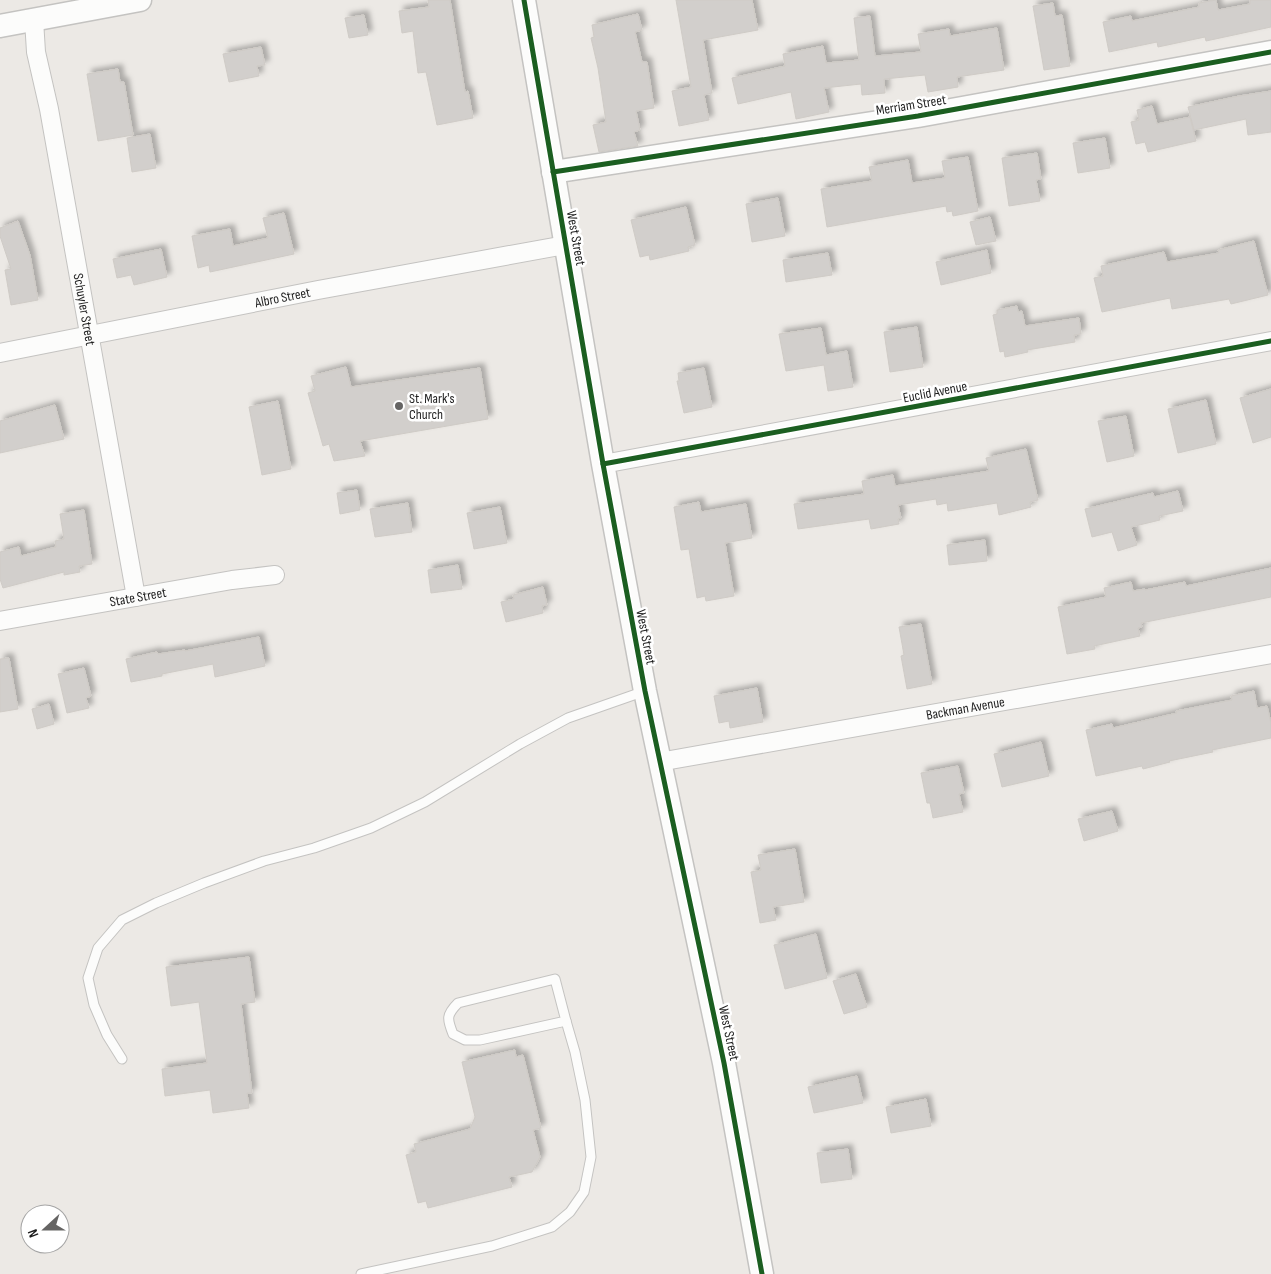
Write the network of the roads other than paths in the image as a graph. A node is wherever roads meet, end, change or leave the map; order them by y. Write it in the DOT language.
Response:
graph roads {
  1 [pos="140,0"];
  2 [pos="524,0"];
  3 [pos="34,20"];
  4 [pos="0,26"];
  5 [pos="1271,52"];
  6 [pos="553,172"];
  7 [pos="565,245"];
  8 [pos="90,336"];
  9 [pos="1271,341"];
  10 [pos="0,353"];
  11 [pos="602,464"];
  12 [pos="275,575"];
  13 [pos="136,597"];
  14 [pos="0,621"];
  15 [pos="1271,654"];
  16 [pos="645,691"];
  17 [pos="660,762"];
  18 [pos="566,1021"];
  19 [pos="122,1060"];
  20 [pos="361,1274"];
  21 [pos="762,1274"];
  1 -- 3 [label="street"];
  2 -- 6 [label="street, West Street"];
  3 -- 4 [label="street"];
  3 -- 8 [label="street, Schuyler Street"];
  5 -- 6 [label="street, Merriam Street"];
  6 -- 7 [label="street, West Street"];
  7 -- 8 [label="street, Albro Street"];
  7 -- 11 [label="street, West Street"];
  8 -- 10 [label="street, Albro Street"];
  8 -- 13 [label="street, Schuyler Street"];
  9 -- 11 [label="street, Euclid Avenue"];
  11 -- 16 [label="street, West Street"];
  12 -- 13 [label="street, State Street"];
  13 -- 14 [label="street, State Street"];
  15 -- 17 [label="street, Backman Avenue"];
  16 -- 17 [label="street, West Street"];
  16 -- 19 [label="lane"];
  17 -- 21 [label="street, West Street"];
  18 -- 18 [label="lane"];
  18 -- 20 [label="lane"];
}
